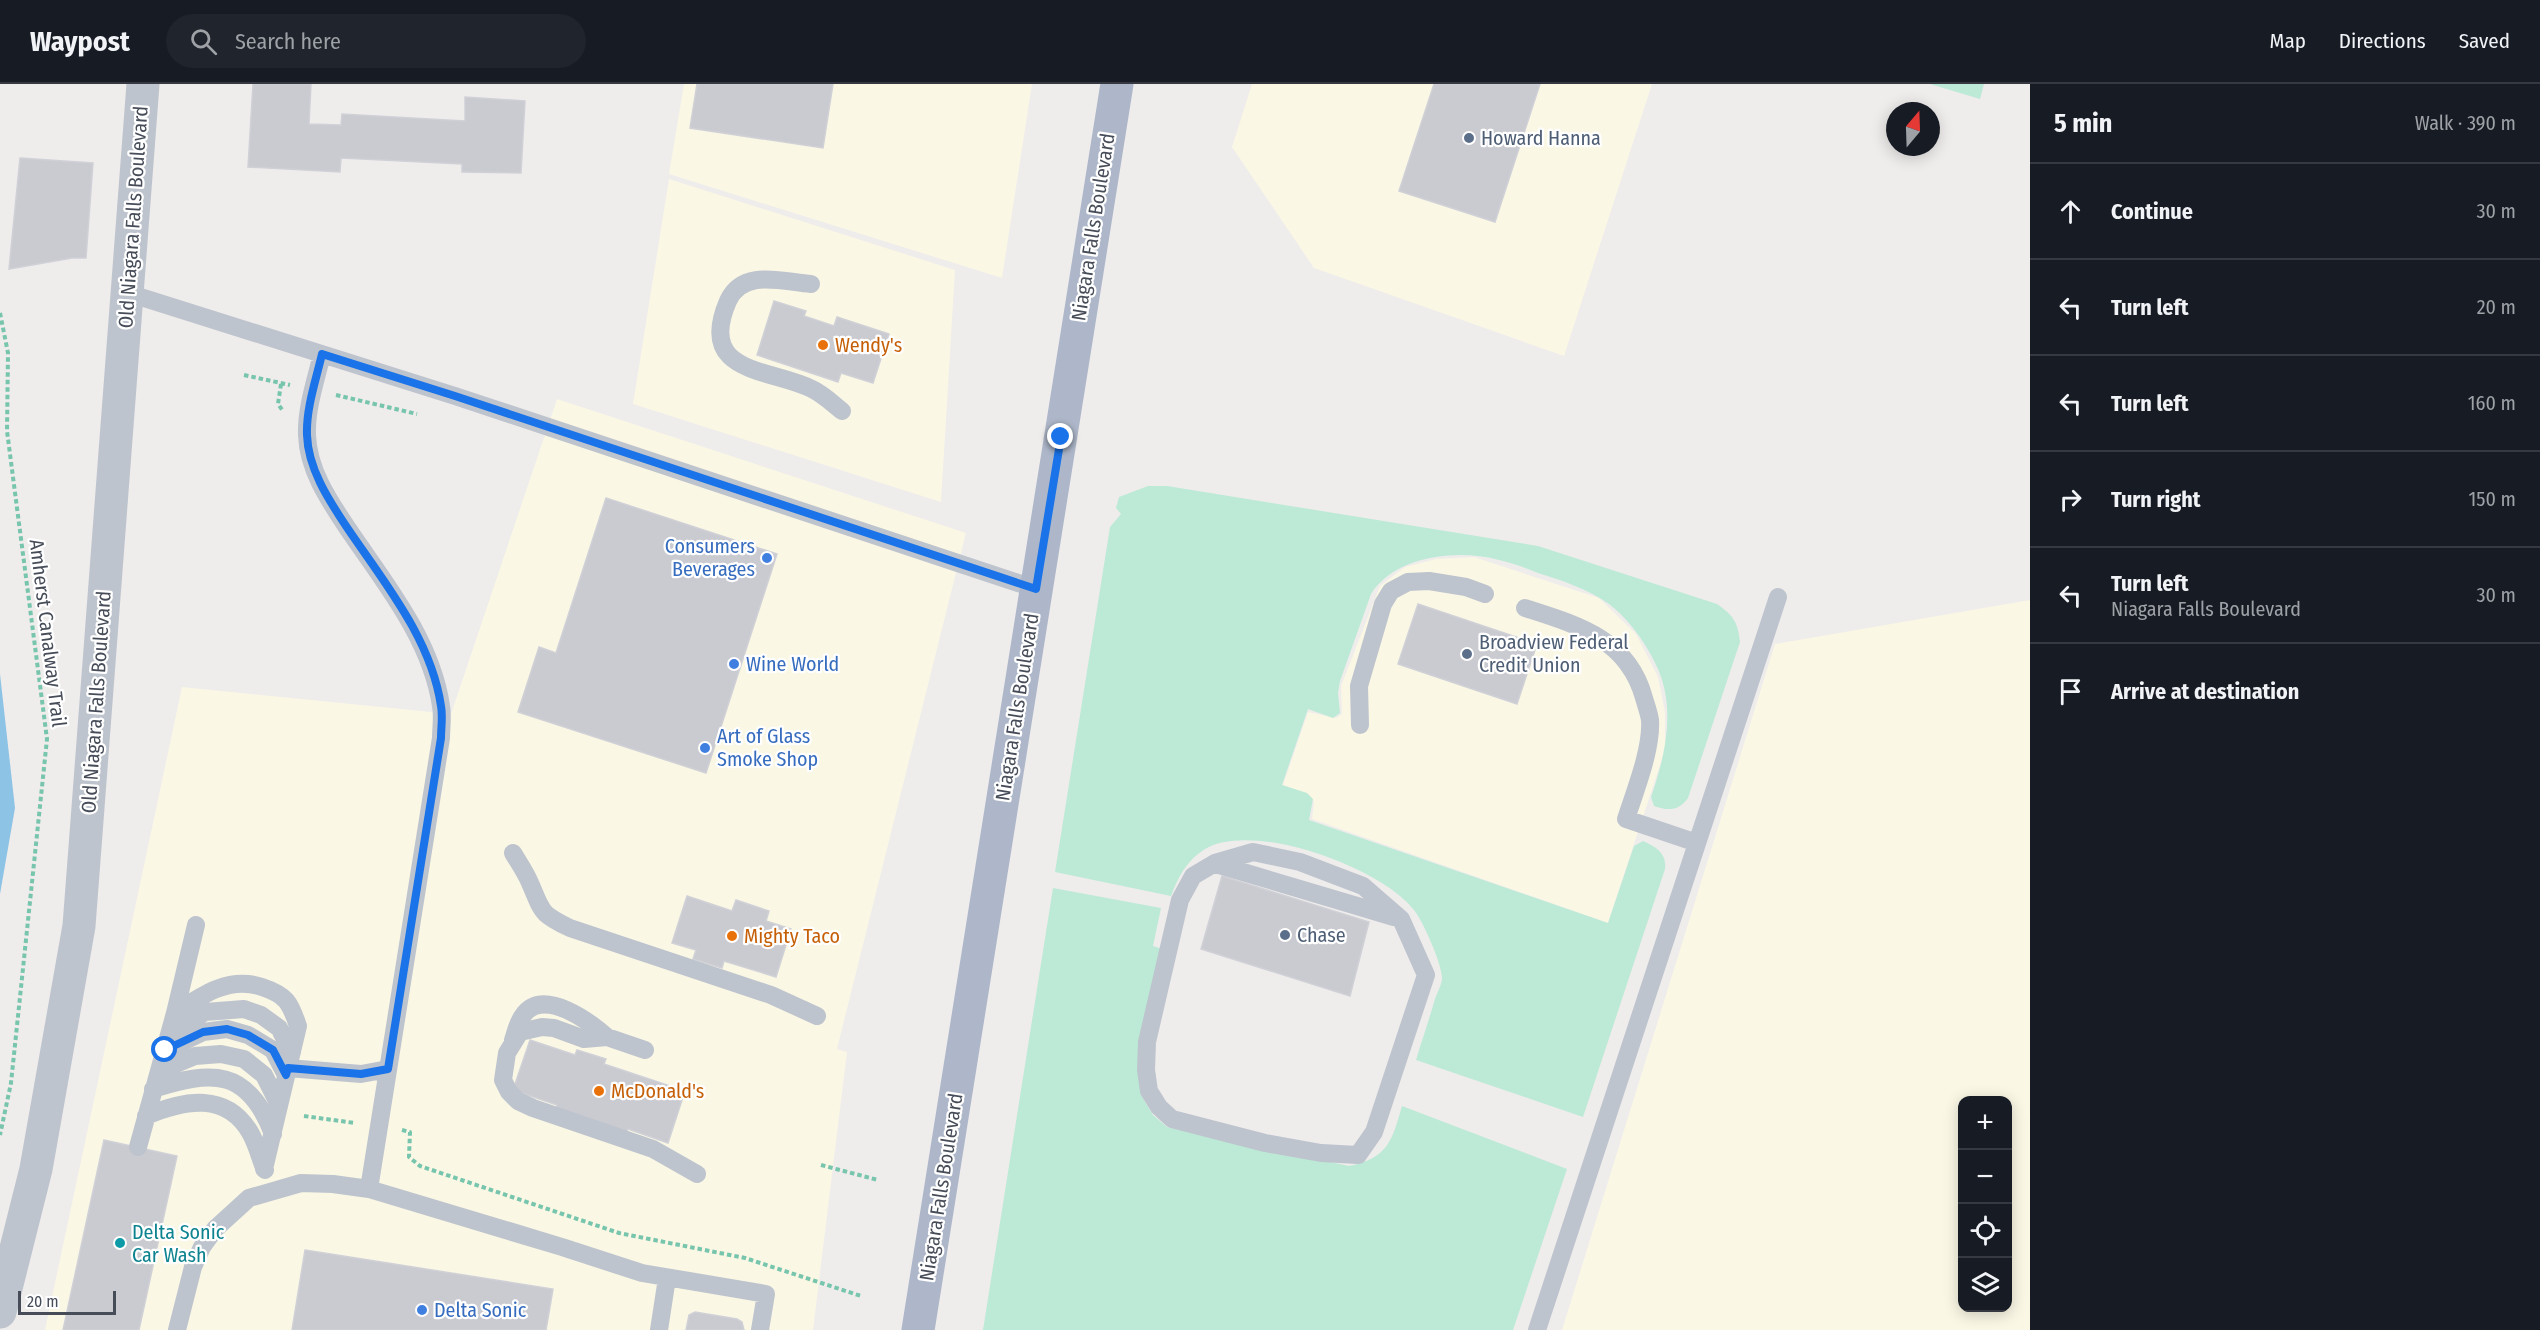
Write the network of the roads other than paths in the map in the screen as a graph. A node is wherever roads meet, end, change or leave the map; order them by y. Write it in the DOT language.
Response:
graph roads {
  1 [pos="143,84"];
  2 [pos="1117,84"];
  3 [pos="811,284"];
  4 [pos="128,292"];
  5 [pos="322,354"];
  6 [pos="842,411"];
  7 [pos="1036,589"];
  8 [pos="1485,594"];
  9 [pos="1778,597"];
  10 [pos="1525,608"];
  11 [pos="1360,725"];
  12 [pos="1697,843"];
  13 [pos="513,854"];
  14 [pos="1215,863"];
  15 [pos="1401,919"];
  16 [pos="196,925"];
  17 [pos="176,1013"];
  18 [pos="817,1016"];
  19 [pos="167,1041"];
  20 [pos="645,1050"];
  21 [pos="288,1065"];
  22 [pos="388,1069"];
  23 [pos="159,1071"];
  24 [pos="153,1089"];
  25 [pos="279,1105"];
  26 [pos="146,1116"];
  27 [pos="273,1134"];
  28 [pos="138,1148"];
  29 [pos="264,1169"];
  30 [pos="697,1174"];
  31 [pos="369,1190"];
  32 [pos="272,1191"];
  33 [pos="667,1278"];
  34 [pos="0,1312"];
  35 [pos="177,1330"];
  36 [pos="659,1330"];
  37 [pos="760,1330"];
  38 [pos="918,1330"];
  39 [pos="1537,1330"];
  1 -- 4 [label="street, Old Niagara Falls Boulevard"];
  2 -- 7 [label="main road, Niagara Falls Boulevard"];
  3 -- 6 [label="lane"];
  4 -- 5 [label="lane"];
  4 -- 34 [label="street, Old Niagara Falls Boulevard"];
  5 -- 7 [label="lane"];
  5 -- 22 [label="lane"];
  7 -- 38 [label="main road, Niagara Falls Boulevard"];
  8 -- 11 [label="lane"];
  9 -- 12 [label="lane"];
  10 -- 12 [label="lane"];
  12 -- 39 [label="lane"];
  13 -- 18 [label="lane"];
  14 -- 15 [label="lane"];
  14 -- 15 [label="lane"];
  14 -- 15 [label="lane"];
  16 -- 17 [label="lane"];
  17 -- 19 [label="lane"];
  17 -- 21 [label="lane"];
  19 -- 21 [label="lane"];
  19 -- 23 [label="lane"];
  20 -- 30 [label="lane"];
  21 -- 22 [label="lane"];
  21 -- 25 [label="lane"];
  22 -- 31 [label="lane"];
  23 -- 24 [label="lane"];
  23 -- 25 [label="lane"];
  24 -- 26 [label="lane"];
  24 -- 27 [label="lane"];
  25 -- 27 [label="lane"];
  26 -- 28 [label="lane"];
  26 -- 29 [label="lane"];
  27 -- 29 [label="lane"];
  29 -- 32 [label="lane"];
  31 -- 32 [label="lane"];
  31 -- 33 [label="lane"];
  32 -- 35 [label="lane"];
  33 -- 36 [label="lane"];
  33 -- 37 [label="lane"];
}
